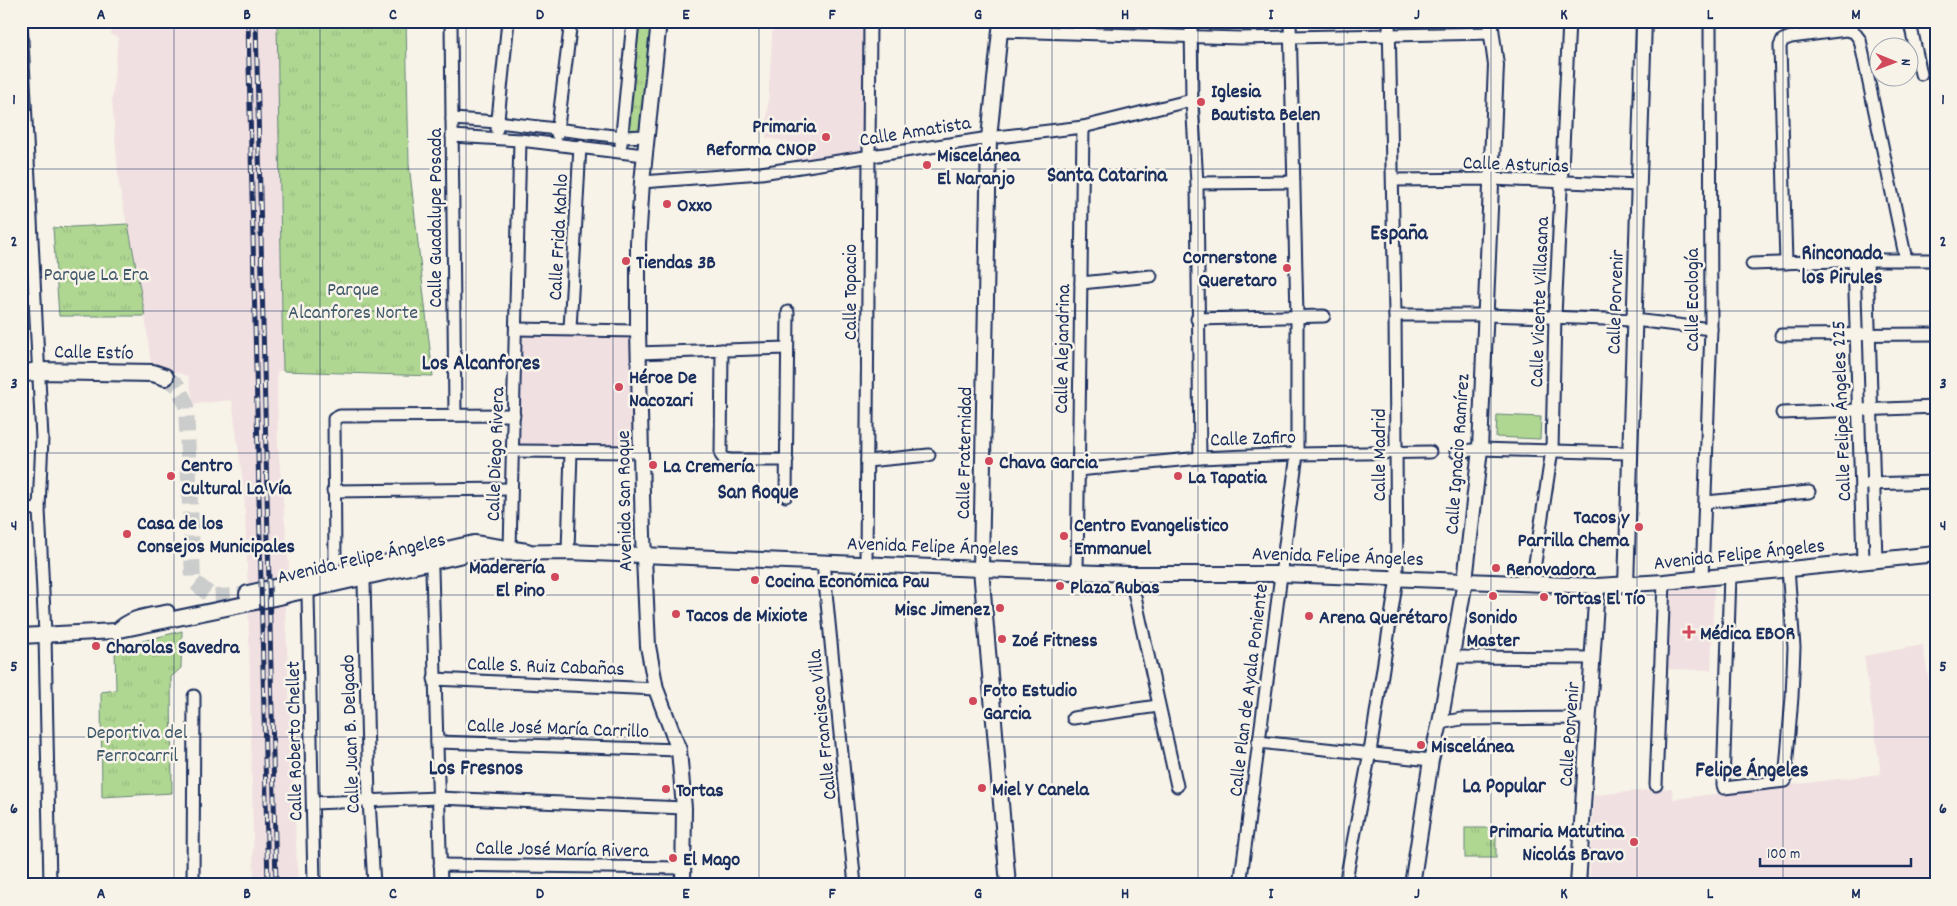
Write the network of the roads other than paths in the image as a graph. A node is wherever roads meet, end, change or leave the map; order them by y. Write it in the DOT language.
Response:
graph roads {
  1 [pos="21,21"];
  2 [pos="451,21"];
  3 [pos="508,21"];
  4 [pos="571,21"];
  5 [pos="633,21"];
  6 [pos="659,21"];
  7 [pos="870,21"];
  8 [pos="1191,21"];
  9 [pos="1290,21"];
  10 [pos="1389,21"];
  11 [pos="1569,21"];
  12 [pos="1644,21"];
  13 [pos="1710,21"];
  14 [pos="1916,22"];
  15 [pos="1000,26"];
  16 [pos="1491,27"];
  17 [pos="1190,36"];
  18 [pos="1390,36"];
  19 [pos="1290,38"];
  20 [pos="22,43"];
  21 [pos="1922,74"];
  22 [pos="1192,100"];
  23 [pos="452,119"];
  24 [pos="498,122"];
  25 [pos="1083,127"];
  26 [pos="558,129"];
  27 [pos="452,136"];
  28 [pos="646,136"];
  29 [pos="622,137"];
  30 [pos="495,138"];
  31 [pos="989,138"];
  32 [pos="520,140"];
  33 [pos="556,144"];
  34 [pos="580,146"];
  35 [pos="620,151"];
  36 [pos="644,155"];
  37 [pos="869,156"];
  38 [pos="1393,180"];
  39 [pos="1492,180"];
  40 [pos="642,182"];
  41 [pos="1293,182"];
  42 [pos="1562,183"];
  43 [pos="1197,184"];
  44 [pos="1639,186"];
  45 [pos="25,190"];
  46 [pos="1854,260"];
  47 [pos="1867,260"];
  48 [pos="1906,260"];
  49 [pos="1936,260"];
  50 [pos="1786,263"];
  51 [pos="1752,264"];
  52 [pos="1151,276"];
  53 [pos="1081,283"];
  54 [pos="788,312"];
  55 [pos="1395,315"];
  56 [pos="1485,315"];
  57 [pos="1297,316"];
  58 [pos="1324,316"];
  59 [pos="1555,316"];
  60 [pos="1197,319"];
  61 [pos="1634,320"];
  62 [pos="516,329"];
  63 [pos="570,329"];
  64 [pos="1710,329"];
  65 [pos="638,330"];
  66 [pos="1936,334"];
  67 [pos="1781,335"];
  68 [pos="1869,335"];
  69 [pos="1856,336"];
  70 [pos="787,348"];
  71 [pos="722,350"];
  72 [pos="638,353"];
  73 [pos="38,371"];
  74 [pos="21,374"];
  75 [pos="165,377"];
  76 [pos="1936,407"];
  77 [pos="1858,410"];
  78 [pos="1872,410"];
  79 [pos="1782,413"];
  80 [pos="455,414"];
  81 [pos="514,415"];
  82 [pos="1480,449"];
  83 [pos="512,450"];
  84 [pos="1552,450"];
  85 [pos="571,451"];
  86 [pos="642,452"];
  87 [pos="1430,452"];
  88 [pos="1456,452"];
  89 [pos="1629,453"];
  90 [pos="1297,454"];
  91 [pos="1397,454"];
  92 [pos="929,455"];
  93 [pos="1200,458"];
  94 [pos="787,460"];
  95 [pos="867,461"];
  96 [pos="1078,470"];
  97 [pos="1936,482"];
  98 [pos="1861,484"];
  99 [pos="1874,484"];
  100 [pos="511,489"];
  101 [pos="333,491"];
  102 [pos="1809,492"];
  103 [pos="786,496"];
  104 [pos="1706,502"];
  105 [pos="21,508"];
  106 [pos="39,509"];
  107 [pos="510,549"];
  108 [pos="527,552"];
  109 [pos="568,552"];
  110 [pos="1936,554"];
  111 [pos="643,556"];
  112 [pos="335,561"];
  113 [pos="1870,561"];
  114 [pos="823,562"];
  115 [pos="866,564"];
  116 [pos="981,569"];
  117 [pos="1788,569"];
  118 [pos="432,570"];
  119 [pos="1077,572"];
  120 [pos="1130,574"];
  121 [pos="1281,574"];
  122 [pos="1730,575"];
  123 [pos="1398,578"];
  124 [pos="1702,578"];
  125 [pos="1465,581"];
  126 [pos="364,582"];
  127 [pos="1664,582"];
  128 [pos="1532,583"];
  129 [pos="1626,585"];
  130 [pos="1598,586"];
  131 [pos="248,594"];
  132 [pos="308,595"];
  133 [pos="168,611"];
  134 [pos="115,631"];
  135 [pos="45,634"];
  136 [pos="21,636"];
  137 [pos="1453,657"];
  138 [pos="1593,658"];
  139 [pos="434,679"];
  140 [pos="656,688"];
  141 [pos="194,696"];
  142 [pos="1158,706"];
  143 [pos="1073,718"];
  144 [pos="1588,718"];
  145 [pos="1440,723"];
  146 [pos="436,742"];
  147 [pos="1258,742"];
  148 [pos="679,750"];
  149 [pos="1370,752"];
  150 [pos="1431,760"];
  151 [pos="1656,785"];
  152 [pos="1177,786"];
  153 [pos="438,798"];
  154 [pos="369,800"];
  155 [pos="313,802"];
  156 [pos="684,808"];
  157 [pos="440,865"];
  158 [pos="684,868"];
  159 [pos="50,885"];
  160 [pos="193,885"];
  161 [pos="314,885"];
  162 [pos="374,885"];
  163 [pos="441,885"];
  164 [pos="683,885"];
  165 [pos="855,885"];
  166 [pos="1008,885"];
  167 [pos="1240,885"];
  168 [pos="1345,885"];
  169 [pos="1412,885"];
  170 [pos="1578,885"];
  1 -- 20 [label="street"];
  2 -- 23 [label="street, Calle Guadalupe Posada"];
  3 -- 24 [label="street"];
  4 -- 26 [label="street"];
  5 -- 29 [label="street"];
  6 -- 28 [label="street, Avenida San Roque"];
  7 -- 37 [label="street, Calle Topacio"];
  8 -- 17 [label="street"];
  9 -- 19 [label="street, Calle Plan de Ayala Poniente"];
  10 -- 18 [label="street, Calle Madrid"];
  11 -- 42 [label="street, Calle Vicente Villasana"];
  12 -- 44 [label="street, Calle Porvenir"];
  13 -- 64 [label="street, Calle Ecología"];
  14 -- 21 [label="street"];
  15 -- 17 [label="street"];
  15 -- 31 [label="street, Calle Fraternidad"];
  16 -- 18 [label="street"];
  16 -- 39 [label="street, Calle Ignacio Ramírez"];
  17 -- 19 [label="street"];
  17 -- 22 [label="street"];
  18 -- 19 [label="street"];
  18 -- 38 [label="street, Calle Madrid"];
  19 -- 41 [label="street, Calle Plan de Ayala Poniente"];
  20 -- 45 [label="street"];
  22 -- 25 [label="street, Calle Amatista"];
  22 -- 43 [label="street"];
  23 -- 24 [label="street"];
  23 -- 27 [label="street, Calle Guadalupe Posada"];
  24 -- 26 [label="street"];
  24 -- 30 [label="street"];
  25 -- 31 [label="street, Calle Amatista"];
  25 -- 53 [label="street, Calle Alejandrina"];
  26 -- 29 [label="street"];
  26 -- 33 [label="street"];
  27 -- 30 [label="street"];
  27 -- 80 [label="street, Calle Guadalupe Posada"];
  28 -- 29 [label="street"];
  28 -- 36 [label="street, Avenida San Roque"];
  29 -- 35 [label="street"];
  30 -- 32 [label="street"];
  31 -- 37 [label="street, Calle Amatista"];
  31 -- 116 [label="street, Calle Fraternidad"];
  32 -- 33 [label="street"];
  32 -- 62 [label="street, Calle Diego Rivera"];
  33 -- 34 [label="street"];
  34 -- 35 [label="street"];
  34 -- 63 [label="street, Calle Frida Kahlo"];
  35 -- 36 [label="street"];
  36 -- 40 [label="street, Avenida San Roque"];
  37 -- 40 [label="street, Calle Amatista"];
  37 -- 95 [label="street, Calle Topacio"];
  38 -- 39 [label="street, Calle Asturias"];
  38 -- 55 [label="street, Calle Madrid"];
  39 -- 42 [label="street, Calle Asturias"];
  39 -- 56 [label="street, Calle Ignacio Ramírez"];
  40 -- 65 [label="street, Avenida San Roque"];
  41 -- 43 [label="street"];
  41 -- 57 [label="street, Calle Plan de Ayala Poniente"];
  42 -- 44 [label="street, Calle Asturias"];
  42 -- 59 [label="street, Calle Vicente Villasana"];
  43 -- 60 [label="street"];
  44 -- 61 [label="street, Calle Porvenir"];
  45 -- 73 [label="street"];
  46 -- 47 [label="street"];
  46 -- 50 [label="street"];
  46 -- 69 [label="street, Calle Felipe Ángeles 225"];
  47 -- 48 [label="street"];
  47 -- 68 [label="street, Calle Felipe Ángeles 225"];
  48 -- 49 [label="street"];
  48 -- 50 [label="street"];
  50 -- 51 [label="street"];
  52 -- 53 [label="street"];
  53 -- 96 [label="street, Calle Alejandrina"];
  54 -- 70 [label="street"];
  55 -- 56 [label="street"];
  55 -- 91 [label="street, Calle Madrid"];
  56 -- 59 [label="street"];
  56 -- 82 [label="street, Calle Ignacio Ramírez"];
  57 -- 58 [label="street"];
  57 -- 60 [label="street"];
  57 -- 90 [label="street, Calle Plan de Ayala Poniente"];
  59 -- 61 [label="street"];
  59 -- 84 [label="street, Calle Vicente Villasana"];
  60 -- 93 [label="street"];
  61 -- 64 [label="street"];
  61 -- 89 [label="street, Calle Porvenir"];
  62 -- 63 [label="street"];
  62 -- 81 [label="street, Calle Diego Rivera"];
  63 -- 65 [label="street"];
  64 -- 104 [label="street, Calle Ecología"];
  65 -- 72 [label="street, Avenida San Roque"];
  66 -- 68 [label="street"];
  67 -- 69 [label="street"];
  68 -- 69 [label="street"];
  68 -- 78 [label="street, Calle Felipe Ángeles 225"];
  69 -- 77 [label="street, Calle Felipe Ángeles 225"];
  70 -- 71 [label="street"];
  70 -- 94 [label="street"];
  71 -- 72 [label="street"];
  71 -- 94 [label="street"];
  72 -- 86 [label="street, Avenida San Roque"];
  73 -- 74 [label="main road, Calle Estío"];
  73 -- 75 [label="main road, Calle Estío"];
  73 -- 106 [label="street"];
  76 -- 78 [label="street"];
  77 -- 78 [label="street"];
  77 -- 79 [label="street"];
  77 -- 98 [label="street, Calle Felipe Ángeles 225"];
  78 -- 99 [label="street, Calle Felipe Ángeles 225"];
  80 -- 81 [label="street"];
  80 -- 101 [label="street"];
  81 -- 83 [label="street, Calle Diego Rivera"];
  82 -- 84 [label="street"];
  82 -- 88 [label="street"];
  82 -- 125 [label="street, Calle Ignacio Ramírez"];
  83 -- 85 [label="street"];
  83 -- 100 [label="street, Calle Diego Rivera"];
  84 -- 89 [label="street"];
  84 -- 128 [label="street, Calle Vicente Villasana"];
  85 -- 86 [label="street"];
  85 -- 109 [label="street"];
  86 -- 111 [label="street, Avenida San Roque"];
  87 -- 91 [label="street, Calle Zafiro"];
  89 -- 129 [label="street, Calle Porvenir"];
  90 -- 91 [label="street, Calle Zafiro"];
  90 -- 93 [label="street, Calle Zafiro"];
  90 -- 121 [label="street, Calle Plan de Ayala Poniente"];
  91 -- 123 [label="street, Calle Madrid"];
  92 -- 95 [label="street"];
  93 -- 96 [label="street, Calle Zafiro"];
  94 -- 103 [label="street"];
  95 -- 115 [label="street, Calle Topacio"];
  96 -- 119 [label="street, Calle Alejandrina"];
  97 -- 99 [label="street"];
  98 -- 99 [label="street"];
  98 -- 113 [label="street, Calle Felipe Ángeles 225"];
  99 -- 113 [label="street, Calle Felipe Ángeles 225"];
  100 -- 101 [label="street"];
  100 -- 107 [label="street, Calle Diego Rivera"];
  101 -- 112 [label="street"];
  102 -- 104 [label="street"];
  104 -- 124 [label="street, Calle Ecología"];
  105 -- 106 [label="street"];
  106 -- 135 [label="street"];
  107 -- 108 [label="main road, Avenida Felipe Ángeles"];
  107 -- 131 [label="main road, Avenida Felipe Ángeles"];
  108 -- 109 [label="street, Avenida Felipe Ángeles"];
  108 -- 134 [label="street, Avenida Felipe Ángeles"];
  109 -- 111 [label="street, Avenida Felipe Ángeles"];
  110 -- 113 [label="street, Avenida Felipe Ángeles"];
  111 -- 114 [label="street, Avenida Felipe Ángeles"];
  111 -- 140 [label="street, Avenida San Roque"];
  113 -- 117 [label="street, Avenida Felipe Ángeles"];
  114 -- 115 [label="street, Avenida Felipe Ángeles"];
  114 -- 165 [label="street, Calle Francisco Villa"];
  115 -- 116 [label="street, Avenida Felipe Ángeles"];
  116 -- 119 [label="street, Avenida Felipe Ángeles"];
  116 -- 166 [label="street, Calle Fraternidad"];
  117 -- 122 [label="street, Avenida Felipe Ángeles"];
  117 -- 122 [label="street"];
  118 -- 139 [label="street"];
  119 -- 120 [label="street, Avenida Felipe Ángeles"];
  120 -- 121 [label="street, Avenida Felipe Ángeles"];
  120 -- 142 [label="street"];
  121 -- 123 [label="street, Avenida Felipe Ángeles"];
  121 -- 147 [label="street, Calle Plan de Ayala Poniente"];
  122 -- 124 [label="street, Avenida Felipe Ángeles"];
  123 -- 125 [label="street, Avenida Felipe Ángeles"];
  123 -- 149 [label="street, Calle Madrid"];
  124 -- 127 [label="street, Avenida Felipe Ángeles"];
  125 -- 128 [label="street, Avenida Felipe Ángeles"];
  125 -- 137 [label="street, Calle Ignacio Ramírez"];
  126 -- 154 [label="street, Calle Juan B. Delgado"];
  127 -- 129 [label="street, Avenida Felipe Ángeles"];
  127 -- 151 [label="street"];
  128 -- 130 [label="street, Avenida Felipe Ángeles"];
  129 -- 130 [label="street, Avenida Felipe Ángeles"];
  130 -- 138 [label="street, Calle Porvenir"];
  132 -- 155 [label="street, Calle Roberto Chellet"];
  133 -- 134 [label="street"];
  134 -- 135 [label="street, Avenida Felipe Ángeles"];
  135 -- 136 [label="street, Avenida Felipe Ángeles"];
  135 -- 159 [label="street"];
  137 -- 138 [label="street"];
  137 -- 145 [label="street, Calle Ignacio Ramírez"];
  138 -- 144 [label="street, Calle Porvenir"];
  139 -- 140 [label="street, Calle S. Ruiz Cabañas"];
  139 -- 146 [label="street"];
  140 -- 148 [label="street, Avenida San Roque"];
  141 -- 160 [label="street"];
  142 -- 143 [label="street"];
  142 -- 152 [label="street"];
  144 -- 145 [label="street"];
  144 -- 170 [label="street, Calle Porvenir"];
  145 -- 150 [label="street, Calle Ignacio Ramírez"];
  146 -- 148 [label="street, Calle José María Carrillo"];
  146 -- 153 [label="street"];
  147 -- 149 [label="street"];
  147 -- 167 [label="street, Calle Plan de Ayala Poniente"];
  148 -- 156 [label="street, Avenida San Roque"];
  149 -- 150 [label="street"];
  149 -- 168 [label="street, Calle Madrid"];
  150 -- 169 [label="street, Calle Ignacio Ramírez"];
  153 -- 154 [label="street"];
  153 -- 156 [label="street"];
  153 -- 157 [label="street"];
  154 -- 155 [label="street"];
  154 -- 162 [label="street, Calle Juan B. Delgado"];
  155 -- 161 [label="street, Calle Roberto Chellet"];
  156 -- 158 [label="street, Avenida San Roque"];
  157 -- 158 [label="street, Calle José María Rivera"];
  157 -- 163 [label="street"];
  158 -- 164 [label="street, Avenida San Roque"];
}
